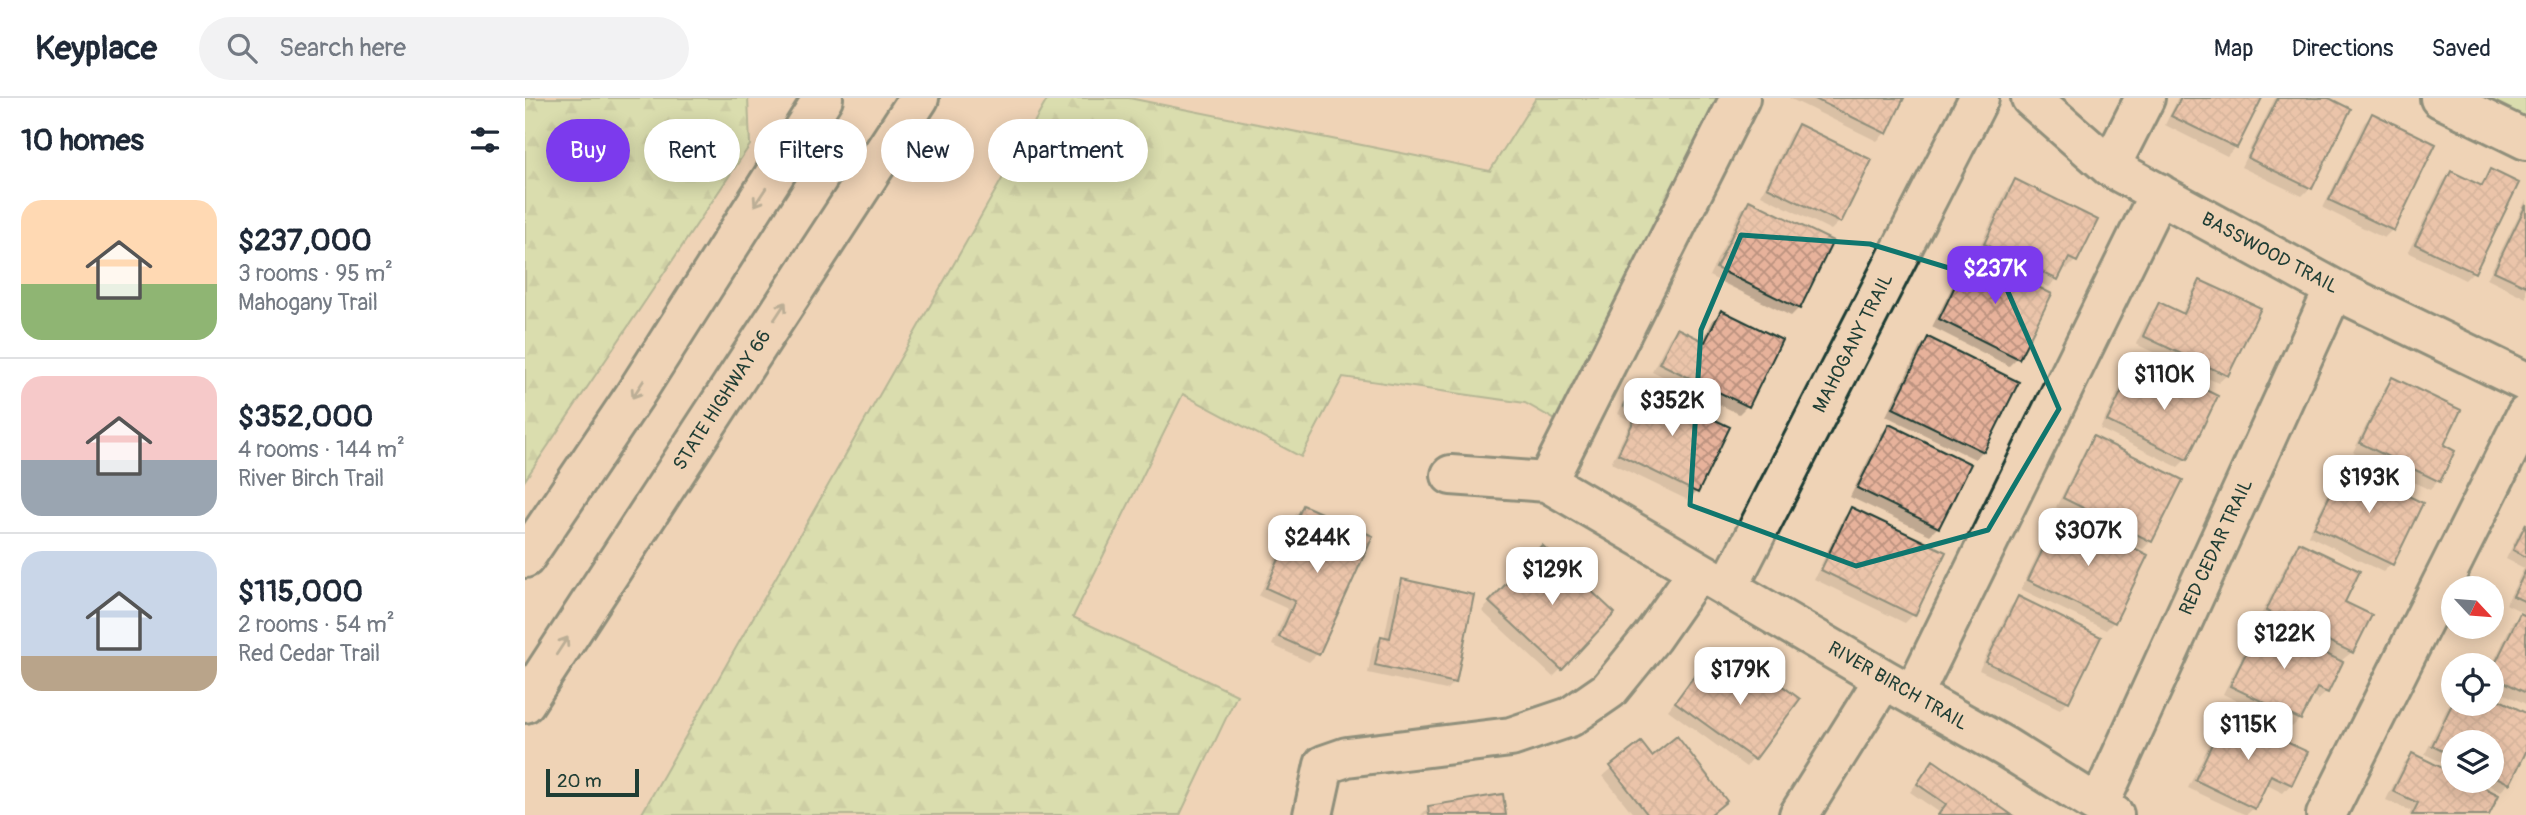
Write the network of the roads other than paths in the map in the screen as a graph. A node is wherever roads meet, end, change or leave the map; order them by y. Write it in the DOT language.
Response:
graph roads {
  1 [pos="823,98"];
  2 [pos="919,98"];
  3 [pos="1740,98"];
  4 [pos="1979,98"];
  5 [pos="2031,98"];
  6 [pos="2145,98"];
  7 [pos="2440,98"];
  8 [pos="2526,140"];
  9 [pos="2111,167"];
  10 [pos="2159,193"];
  11 [pos="2334,289"];
  12 [pos="2526,382"];
  13 [pos="2526,415"];
  14 [pos="1451,475"];
  15 [pos="1547,482"];
  16 [pos="525,558"];
  17 [pos="1713,579"];
  18 [pos="1898,687"];
  19 [pos="525,703"];
  20 [pos="2106,810"];
  21 [pos="1313,815"];
  22 [pos="1799,815"];
  23 [pos="2326,815"];
  1 -- 16 [label="street, one-way"];
  19 -- 2 [label="street, STATE HIGHWAY 66, one-way"];
  3 -- 15 [label="street"];
  4 -- 17 [label="street, MAHOGANY TRAIL"];
  5 -- 9 [label="street, BASSWOOD TRAIL"];
  6 -- 9 [label="street"];
  7 -- 8 [label="street"];
  9 -- 10 [label="street, BASSWOOD TRAIL"];
  10 -- 11 [label="street, BASSWOOD TRAIL"];
  10 -- 18 [label="street"];
  11 -- 12 [label="street, BASSWOOD TRAIL"];
  11 -- 20 [label="street, RED CEDAR TRAIL"];
  13 -- 23 [label="street"];
  14 -- 15 [label="street, RIVER BIRCH TRAIL"];
  15 -- 17 [label="street, RIVER BIRCH TRAIL"];
  17 -- 18 [label="street, RIVER BIRCH TRAIL"];
  17 -- 21 [label="street, MAHOGANY TRAIL"];
  18 -- 20 [label="street, RIVER BIRCH TRAIL"];
  18 -- 22 [label="street"];
}
